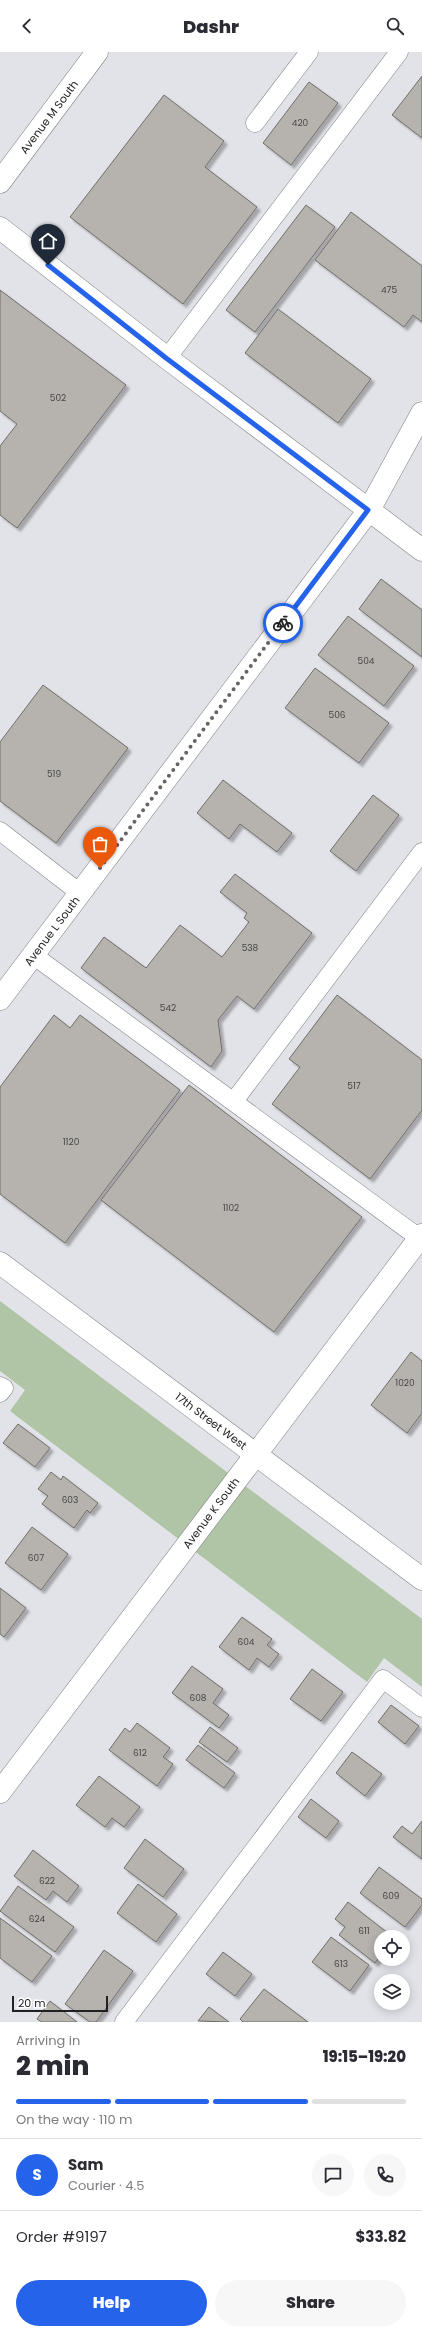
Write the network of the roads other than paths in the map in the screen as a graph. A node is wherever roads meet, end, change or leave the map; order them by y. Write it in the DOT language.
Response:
graph roads {
  1 [pos="97,52"];
  2 [pos="309,52"];
  3 [pos="399,52"];
  4 [pos="255,123"];
  5 [pos="0,182"];
  6 [pos="0,228"];
  7 [pos="166,358"];
  8 [pos="422,413"];
  9 [pos="368,510"];
  10 [pos="422,550"];
  11 [pos="0,831"];
  12 [pos="422,852"];
  13 [pos="80,893"];
  14 [pos="33,955"];
  15 [pos="0,999"];
  16 [pos="234,1100"];
  17 [pos="421,1238"];
  18 [pos="0,1263"];
  19 [pos="0,1386"];
  20 [pos="0,1393"];
  21 [pos="256,1454"];
  22 [pos="422,1579"];
  23 [pos="422,1708"];
  24 [pos="0,1792"];
  25 [pos="124,2022"];
  1 -- 5 [label="street, Avenue M South"];
  2 -- 4 [label="lane"];
  3 -- 7 [label="lane"];
  6 -- 7 [label="street"];
  7 -- 9 [label="street"];
  8 -- 9 [label="street, Avenue L South"];
  9 -- 10 [label="street"];
  9 -- 13 [label="street, Avenue L South"];
  11 -- 13 [label="lane"];
  12 -- 16 [label="lane"];
  13 -- 14 [label="street, Avenue L South"];
  14 -- 15 [label="street, Avenue L South"];
  14 -- 16 [label="lane"];
  16 -- 17 [label="lane"];
  17 -- 21 [label="street, Avenue K South"];
  18 -- 21 [label="street, 17th Street West"];
  19 -- 20 [label="lane"];
  21 -- 22 [label="street, 17th Street West"];
  21 -- 24 [label="street, Avenue K South"];
  23 -- 25 [label="lane"];
}
